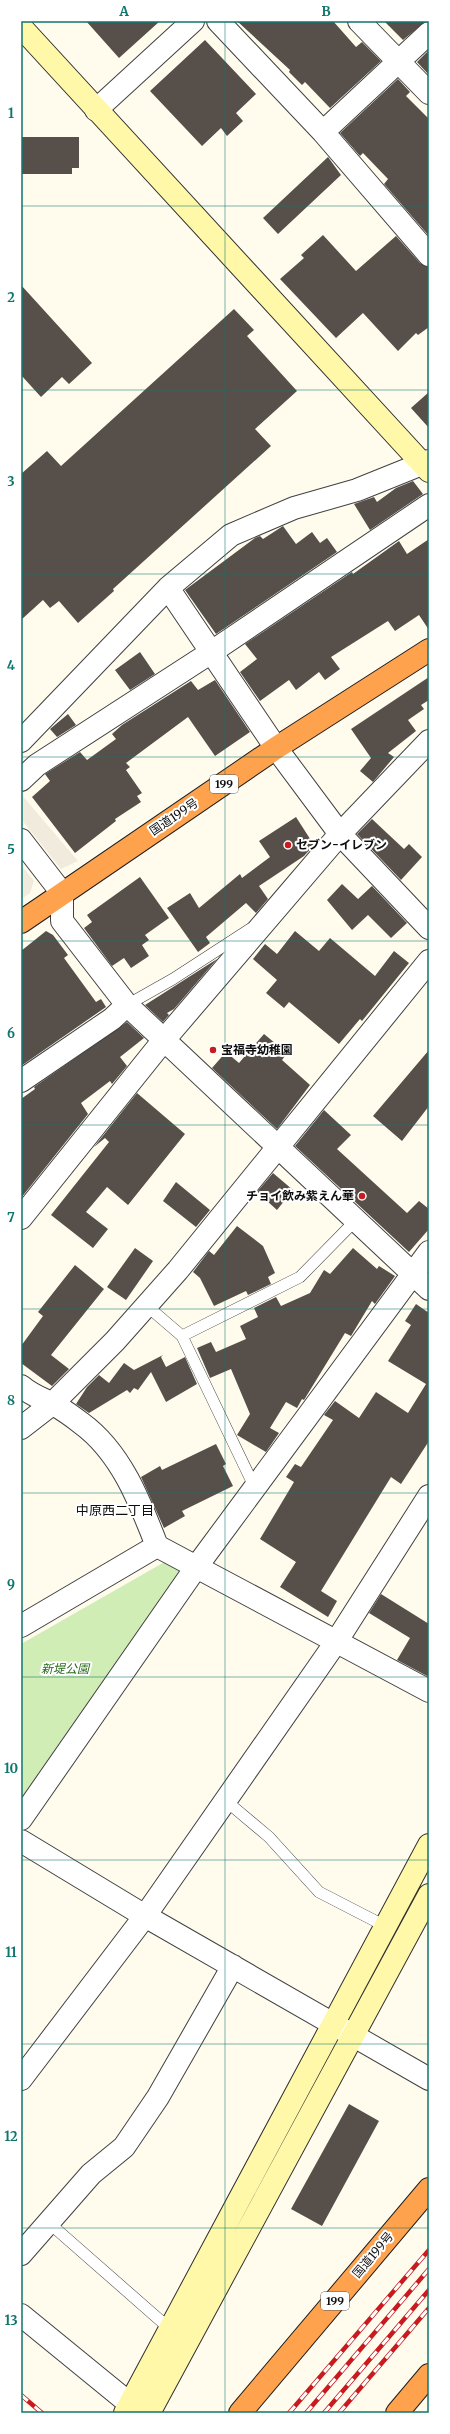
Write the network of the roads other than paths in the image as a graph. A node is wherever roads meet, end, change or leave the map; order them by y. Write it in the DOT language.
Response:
graph roads {
  1 [pos="193,21"];
  2 [pos="218,21"];
  3 [pos="359,21"];
  4 [pos="21,27"];
  5 [pos="429,33"];
  6 [pos="398,62"];
  7 [pos="429,93"];
  8 [pos="96,110"];
  9 [pos="323,132"];
  10 [pos="429,254"];
  11 [pos="427,465"];
  12 [pos="429,505"];
  13 [pos="168,588"];
  14 [pos="429,650"];
  15 [pos="210,653"];
  16 [pos="21,740"];
  17 [pos="429,741"];
  18 [pos="276,748"];
  19 [pos="21,780"];
  20 [pos="340,834"];
  21 [pos="21,840"];
  22 [pos="62,893"];
  23 [pos="271,915"];
  24 [pos="21,922"];
  25 [pos="429,928"];
  26 [pos="429,961"];
  27 [pos="127,1005"];
  28 [pos="163,1041"];
  29 [pos="21,1081"];
  30 [pos="278,1147"];
  31 [pos="21,1218"];
  32 [pos="356,1220"];
  33 [pos="429,1252"];
  34 [pos="412,1273"];
  35 [pos="429,1289"];
  36 [pos="147,1306"];
  37 [pos="182,1336"];
  38 [pos="21,1386"];
  39 [pos="52,1404"];
  40 [pos="21,1428"];
  41 [pos="255,1488"];
  42 [pos="429,1496"];
  43 [pos="157,1546"];
  44 [pos="197,1566"];
  45 [pos="21,1626"];
  46 [pos="336,1642"];
  47 [pos="429,1691"];
  48 [pos="225,1800"];
  49 [pos="21,1819"];
  50 [pos="21,1841"];
  51 [pos="429,1845"];
  52 [pos="429,1895"];
  53 [pos="145,1916"];
  54 [pos="385,1926"];
  55 [pos="233,1966"];
  56 [pos="334,2023"];
  57 [pos="354,2035"];
  58 [pos="21,2079"];
  59 [pos="429,2079"];
  60 [pos="429,2189"];
  61 [pos="48,2222"];
  62 [pos="21,2254"];
  63 [pos="21,2314"];
  64 [pos="170,2329"];
  65 [pos="429,2375"];
  66 [pos="135,2410"];
  67 [pos="240,2413"];
  68 [pos="397,2413"];
  1 -- 8 [label="street"];
  2 -- 9 [label="street"];
  3 -- 6 [label="street"];
  4 -- 8 [label="street"];
  5 -- 6 [label="street"];
  6 -- 7 [label="street"];
  6 -- 9 [label="street"];
  8 -- 11 [label="street"];
  9 -- 10 [label="street"];
  11 -- 13 [label="street"];
  12 -- 15 [label="street"];
  13 -- 15 [label="street"];
  13 -- 16 [label="street"];
  14 -- 18 [label="highway, 国道199号 / 199"];
  15 -- 18 [label="street"];
  15 -- 19 [label="street"];
  17 -- 20 [label="street"];
  18 -- 20 [label="street"];
  18 -- 22 [label="highway, 国道199号 / 199"];
  20 -- 23 [label="street"];
  20 -- 25 [label="street"];
  21 -- 22 [label="street"];
  22 -- 24 [label="highway, 国道199号 / 199"];
  22 -- 27 [label="street"];
  23 -- 27 [label="lane"];
  23 -- 28 [label="street"];
  26 -- 30 [label="street"];
  27 -- 28 [label="street"];
  27 -- 29 [label="street"];
  28 -- 30 [label="street"];
  28 -- 31 [label="street"];
  30 -- 32 [label="street"];
  30 -- 36 [label="street"];
  32 -- 34 [label="street"];
  32 -- 37 [label="lane"];
  33 -- 34 [label="street"];
  34 -- 35 [label="street"];
  34 -- 41 [label="street"];
  36 -- 37 [label="lane"];
  36 -- 39 [label="street"];
  37 -- 41 [label="lane"];
  38 -- 39 [label="street"];
  39 -- 40 [label="street"];
  39 -- 43 [label="street"];
  41 -- 44 [label="street"];
  42 -- 46 [label="street"];
  43 -- 44 [label="street"];
  43 -- 45 [label="street"];
  44 -- 46 [label="street"];
  44 -- 49 [label="street"];
  46 -- 47 [label="street"];
  46 -- 48 [label="street"];
  48 -- 53 [label="street"];
  48 -- 54 [label="lane"];
  50 -- 53 [label="street"];
  51 -- 54 [label="street"];
  52 -- 57 [label="street"];
  53 -- 55 [label="street"];
  53 -- 58 [label="street"];
  54 -- 56 [label="street"];
  55 -- 56 [label="street"];
  55 -- 61 [label="street"];
  56 -- 57 [label="street"];
  56 -- 64 [label="street"];
  57 -- 59 [label="street"];
  57 -- 66 [label="street"];
  60 -- 67 [label="highway, 国道199号 / 199"];
  61 -- 62 [label="street"];
  61 -- 64 [label="lane"];
  63 -- 66 [label="street"];
  64 -- 66 [label="street"];
  65 -- 68 [label="highway"];
}
